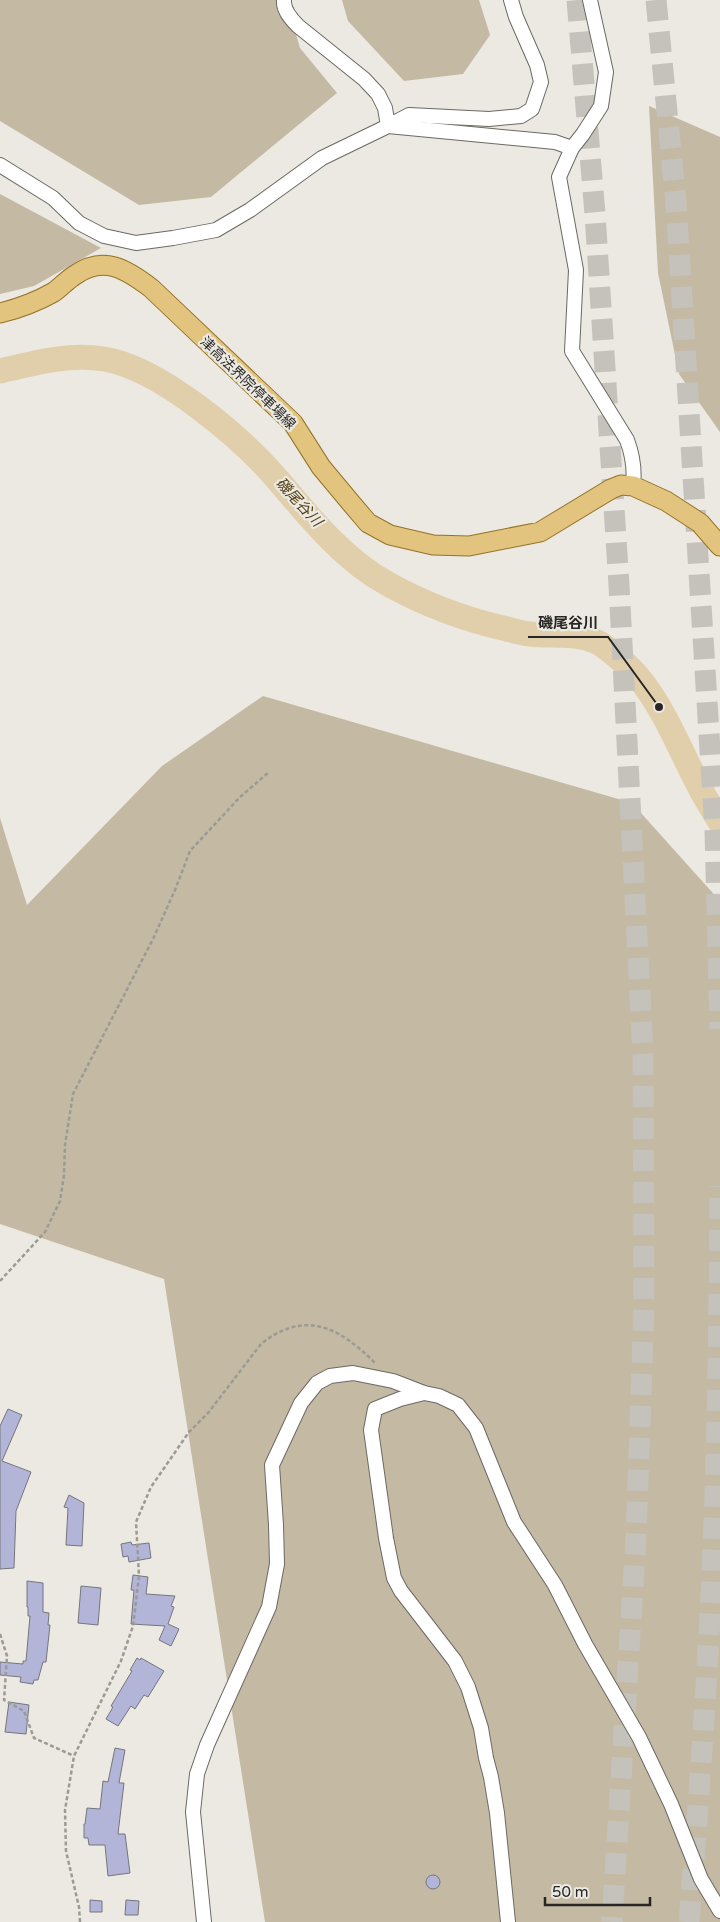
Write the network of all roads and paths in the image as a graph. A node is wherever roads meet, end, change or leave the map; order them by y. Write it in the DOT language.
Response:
graph roads {
  1 [pos="284,0"];
  2 [pos="511,0"];
  3 [pos="590,0"];
  4 [pos="388,126"];
  5 [pos="572,148"];
  6 [pos="0,165"];
  7 [pos="0,313"];
  8 [pos="633,486"];
  9 [pos="720,546"];
  10 [pos="269,772"];
  11 [pos="0,1281"];
  12 [pos="393,1381"];
  13 [pos="424,1393"];
  14 [pos="0,1634"];
  15 [pos="74,1756"];
  16 [pos="720,1911"];
  17 [pos="80,1922"];
  18 [pos="204,1922"];
  19 [pos="508,1922"];
  1 -- 4 [label="street"];
  2 -- 4 [label="street"];
  3 -- 5 [label="street"];
  4 -- 5 [label="street"];
  4 -- 6 [label="street"];
  5 -- 8 [label="street"];
  7 -- 8 [label="main road, 津高法界院停車場線"];
  8 -- 9 [label="main road"];
  10 -- 11 [label="path"];
  12 -- 13 [label="street"];
  12 -- 15 [label="path"];
  12 -- 18 [label="street"];
  13 -- 16 [label="street"];
  13 -- 19 [label="street"];
  14 -- 15 [label="path"];
  15 -- 17 [label="path"];
}
